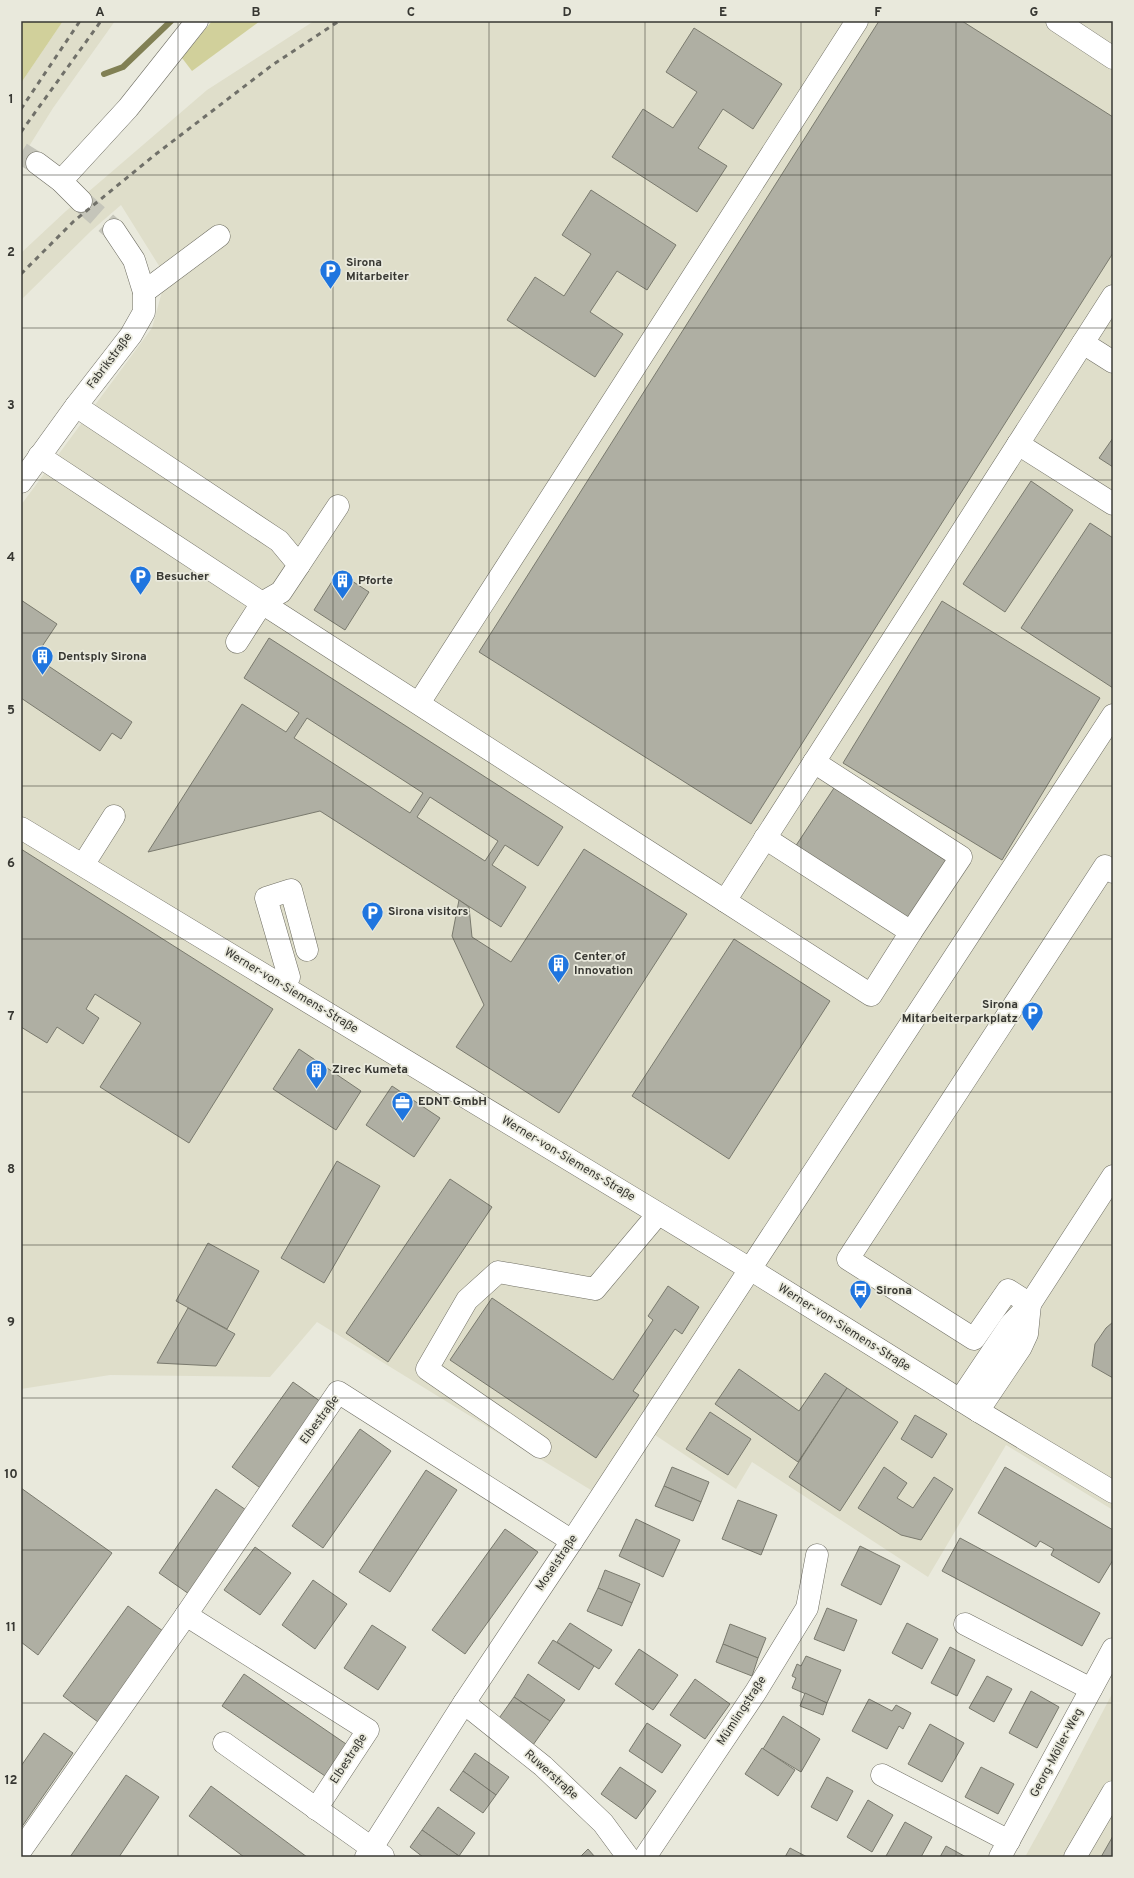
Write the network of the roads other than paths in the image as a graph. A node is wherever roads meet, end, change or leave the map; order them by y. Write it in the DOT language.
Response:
graph roads {
  1 [pos="197,21"];
  2 [pos="857,21"];
  3 [pos="1057,21"];
  4 [pos="1113,58"];
  5 [pos="37,163"];
  6 [pos="61,181"];
  7 [pos="81,202"];
  8 [pos="114,230"];
  9 [pos="219,236"];
  10 [pos="144,292"];
  11 [pos="1113,296"];
  12 [pos="1083,343"];
  13 [pos="1113,362"];
  14 [pos="76,406"];
  15 [pos="1018,444"];
  16 [pos="39,456"];
  17 [pos="21,482"];
  18 [pos="1113,504"];
  19 [pos="338,506"];
  20 [pos="299,565"];
  21 [pos="262,602"];
  22 [pos="237,642"];
  23 [pos="418,703"];
  24 [pos="1113,715"];
  25 [pos="814,762"];
  26 [pos="114,816"];
  27 [pos="21,828"];
  28 [pos="765,838"];
  29 [pos="83,865"];
  30 [pos="1113,872"];
  31 [pos="725,901"];
  32 [pos="911,932"];
  33 [pos="307,950"];
  34 [pos="289,977"];
  35 [pos="1113,1176"];
  36 [pos="658,1214"];
  37 [pos="750,1269"];
  38 [pos="1030,1304"];
  39 [pos="969,1406"];
  40 [pos="540,1447"];
  41 [pos="1113,1492"];
  42 [pos="572,1541"];
  43 [pos="817,1555"];
  44 [pos="186,1615"];
  45 [pos="965,1624"];
  46 [pos="1113,1649"];
  47 [pos="1091,1689"];
  48 [pos="464,1703"];
  49 [pos="224,1743"];
  50 [pos="882,1775"];
  51 [pos="1113,1792"];
  52 [pos="316,1809"];
  53 [pos="1005,1849"];
  54 [pos="21,1850"];
  55 [pos="374,1854"];
  56 [pos="628,1857"];
  57 [pos="645,1857"];
  58 [pos="1075,1857"];
  1 -- 6 [label="street"];
  2 -- 23 [label="street"];
  3 -- 4 [label="street"];
  5 -- 6 [label="street"];
  6 -- 7 [label="street"];
  8 -- 10 [label="street, Fabrikstraße"];
  9 -- 10 [label="street"];
  10 -- 14 [label="street, Fabrikstraße"];
  11 -- 12 [label="street"];
  12 -- 13 [label="street"];
  12 -- 15 [label="street"];
  14 -- 16 [label="street, Fabrikstraße"];
  14 -- 20 [label="street"];
  15 -- 18 [label="street"];
  15 -- 25 [label="street"];
  16 -- 17 [label="street, Fabrikstraße"];
  16 -- 21 [label="street"];
  19 -- 20 [label="street"];
  20 -- 21 [label="street"];
  21 -- 22 [label="street"];
  21 -- 23 [label="street"];
  23 -- 31 [label="street"];
  24 -- 37 [label="street, Moselstraße"];
  25 -- 28 [label="street"];
  25 -- 32 [label="street"];
  26 -- 29 [label="street"];
  27 -- 29 [label="street, Werner-von-Siemens-Straße"];
  28 -- 31 [label="street"];
  28 -- 32 [label="street"];
  29 -- 36 [label="street, Werner-von-Siemens-Straße"];
  30 -- 38 [label="street"];
  31 -- 32 [label="street"];
  33 -- 34 [label="street"];
  35 -- 38 [label="street"];
  36 -- 37 [label="street, Werner-von-Siemens-Straße"];
  36 -- 40 [label="street"];
  37 -- 39 [label="street, Werner-von-Siemens-Straße"];
  37 -- 42 [label="street, Moselstraße"];
  38 -- 39 [label="street"];
  39 -- 41 [label="street, Werner-von-Siemens-Straße"];
  42 -- 44 [label="street, Elbestraße"];
  42 -- 48 [label="street, Moselstraße"];
  43 -- 57 [label="street, Mümlingstraße"];
  44 -- 52 [label="street, Elbestraße"];
  44 -- 54 [label="street, Elbestraße"];
  45 -- 47 [label="street"];
  46 -- 47 [label="street, Georg-Möller-Weg"];
  47 -- 53 [label="street, Georg-Möller-Weg"];
  48 -- 55 [label="street, Moselstraße"];
  48 -- 56 [label="street, Ruwerstraße"];
  49 -- 52 [label="street"];
  50 -- 53 [label="street"];
  51 -- 58 [label="street"];
  52 -- 55 [label="street"];
}
